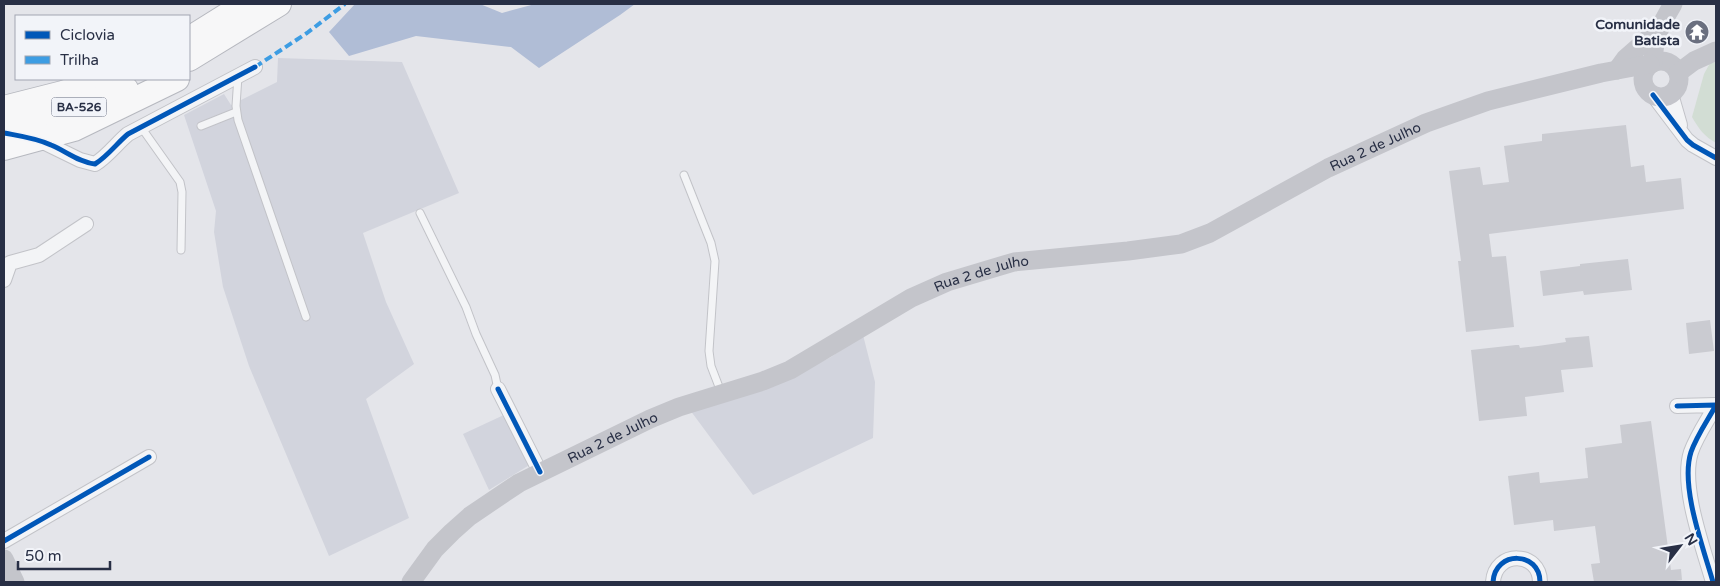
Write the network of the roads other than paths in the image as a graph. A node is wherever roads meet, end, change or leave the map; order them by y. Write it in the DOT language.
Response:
graph roads {
  1 [pos="245,4"];
  2 [pos="279,4"];
  3 [pos="1673,4"];
  4 [pos="1658,30"];
  5 [pos="195,49"];
  6 [pos="1716,51"];
  7 [pos="1651,64"];
  8 [pos="190,66"];
  9 [pos="255,67"];
  10 [pos="1609,71"];
  11 [pos="1678,73"];
  12 [pos="238,76"];
  13 [pos="146,80"];
  14 [pos="175,80"];
  15 [pos="106,88"];
  16 [pos="1657,93"];
  17 [pos="4,108"];
  18 [pos="236,112"];
  19 [pos="141,126"];
  20 [pos="201,126"];
  21 [pos="4,127"];
  22 [pos="74,130"];
  23 [pos="4,133"];
  24 [pos="35,139"];
  25 [pos="4,148"];
  26 [pos="70,156"];
  27 [pos="1716,158"];
  28 [pos="684,175"];
  29 [pos="420,213"];
  30 [pos="86,224"];
  31 [pos="181,250"];
  32 [pos="7,262"];
  33 [pos="4,280"];
  34 [pos="306,317"];
  35 [pos="498,389"];
  36 [pos="722,394"];
  37 [pos="1716,404"];
  38 [pos="1677,406"];
  39 [pos="149,457"];
  40 [pos="540,472"];
  41 [pos="4,542"];
  42 [pos="4,559"];
  43 [pos="15,582"];
  44 [pos="411,582"];
  45 [pos="1493,582"];
  46 [pos="1540,582"];
  47 [pos="1713,582"];
  1 -- 5 [label="highway"];
  2 -- 5 [label="highway"];
  3 -- 4 [label="main road"];
  4 -- 7 [label="main road"];
  4 -- 10 [label="main road"];
  5 -- 8 [label="highway"];
  6 -- 11 [label="main road"];
  7 -- 10 [label="main road, Rua 2 de Julho"];
  7 -- 11 [label="main road"];
  7 -- 16 [label="main road"];
  9 -- 12 [label="street"];
  10 -- 16 [label="main road"];
  10 -- 36 [label="main road, Rua 2 de Julho"];
  11 -- 16 [label="main road"];
  12 -- 18 [label="lane"];
  12 -- 19 [label="street"];
  13 -- 15 [label="highway, BA-526"];
  14 -- 22 [label="highway"];
  15 -- 17 [label="highway, BA-526"];
  15 -- 21 [label="highway, BA-526"];
  15 -- 22 [label="street"];
  16 -- 27 [label="street"];
  18 -- 20 [label="lane"];
  18 -- 34 [label="lane"];
  19 -- 26 [label="street"];
  19 -- 31 [label="lane"];
  22 -- 24 [label="highway"];
  22 -- 26 [label="street"];
  23 -- 24 [label="street"];
  24 -- 25 [label="highway"];
  24 -- 26 [label="street"];
  28 -- 36 [label="lane"];
  29 -- 35 [label="lane"];
  30 -- 32 [label="street"];
  32 -- 33 [label="street"];
  35 -- 40 [label="street"];
  36 -- 40 [label="main road, Rua 2 de Julho"];
  37 -- 38 [label="street"];
  37 -- 47 [label="street"];
  39 -- 41 [label="street"];
  40 -- 44 [label="main road, Rua 2 de Julho"];
  42 -- 43 [label="main road"];
  45 -- 46 [label="street"];
}
